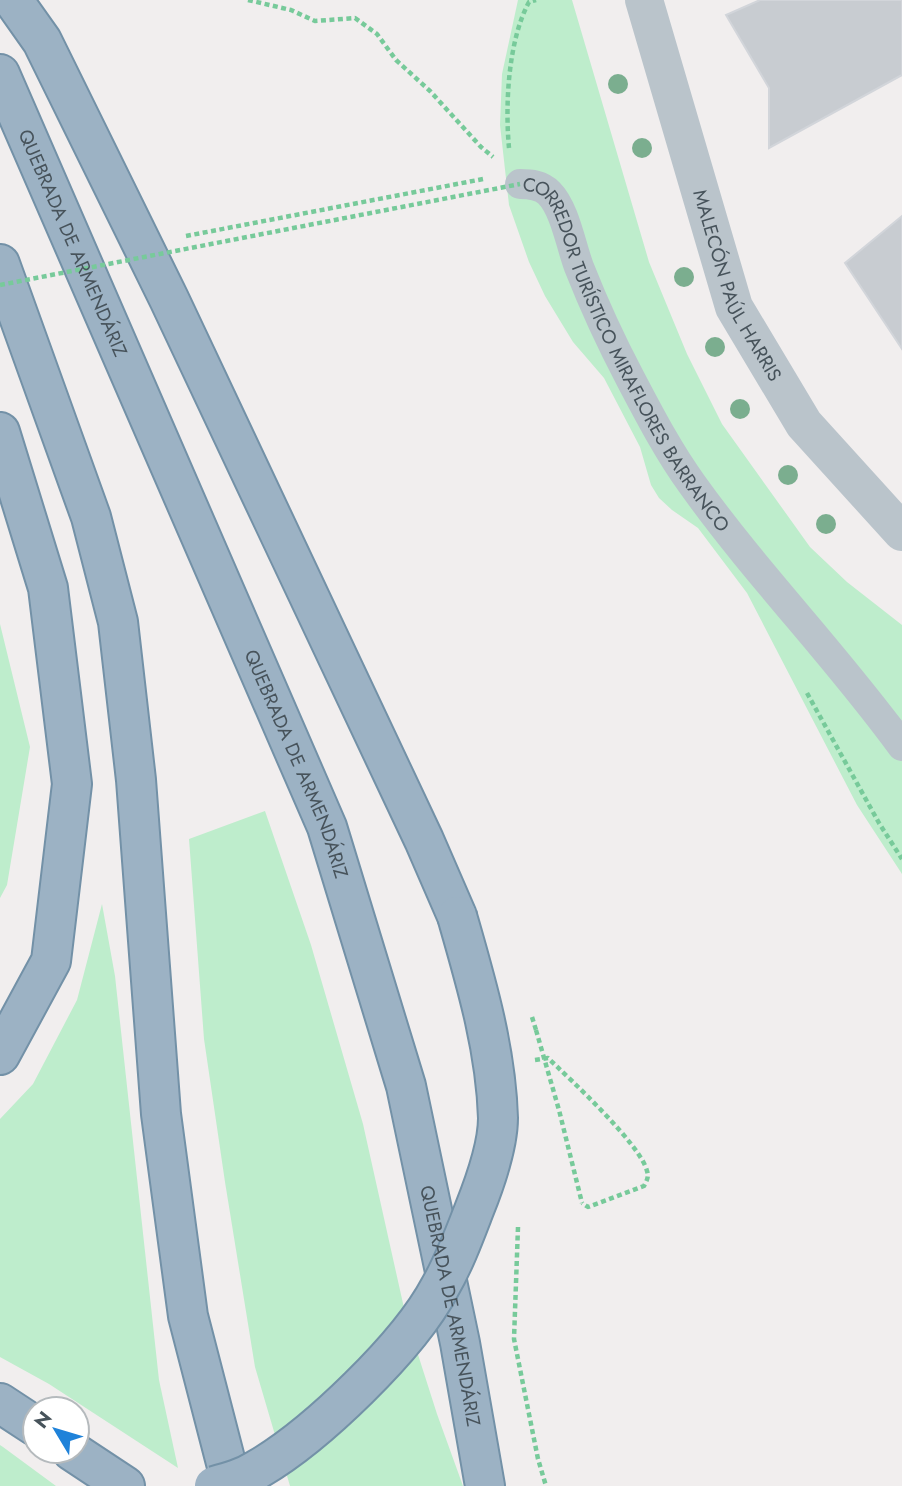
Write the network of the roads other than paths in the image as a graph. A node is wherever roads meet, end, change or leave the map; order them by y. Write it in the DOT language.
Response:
graph roads {
  1 [pos="13,0"];
  2 [pos="644,0"];
  3 [pos="0,74"];
  4 [pos="515,172"];
  5 [pos="0,264"];
  6 [pos="0,432"];
  7 [pos="902,532"];
  8 [pos="902,746"];
  9 [pos="0,1055"];
  10 [pos="0,1403"];
  11 [pos="21,1417"];
  12 [pos="91,1464"];
  13 [pos="125,1486"];
  14 [pos="214,1486"];
  15 [pos="232,1486"];
  16 [pos="485,1486"];
  1 -- 14 [label="highway, bridge"];
  2 -- 7 [label="street, MALECÓN PAÚL HARRIS"];
  3 -- 16 [label="highway, QUEBRADA DE ARMENDÁRIZ"];
  4 -- 8 [label="street, CORREDOR TURÍSTICO MIRAFLORES BARRANCO"];
  5 -- 15 [label="highway"];
  6 -- 9 [label="highway"];
  10 -- 11 [label="highway"];
  12 -- 13 [label="highway"];
}
